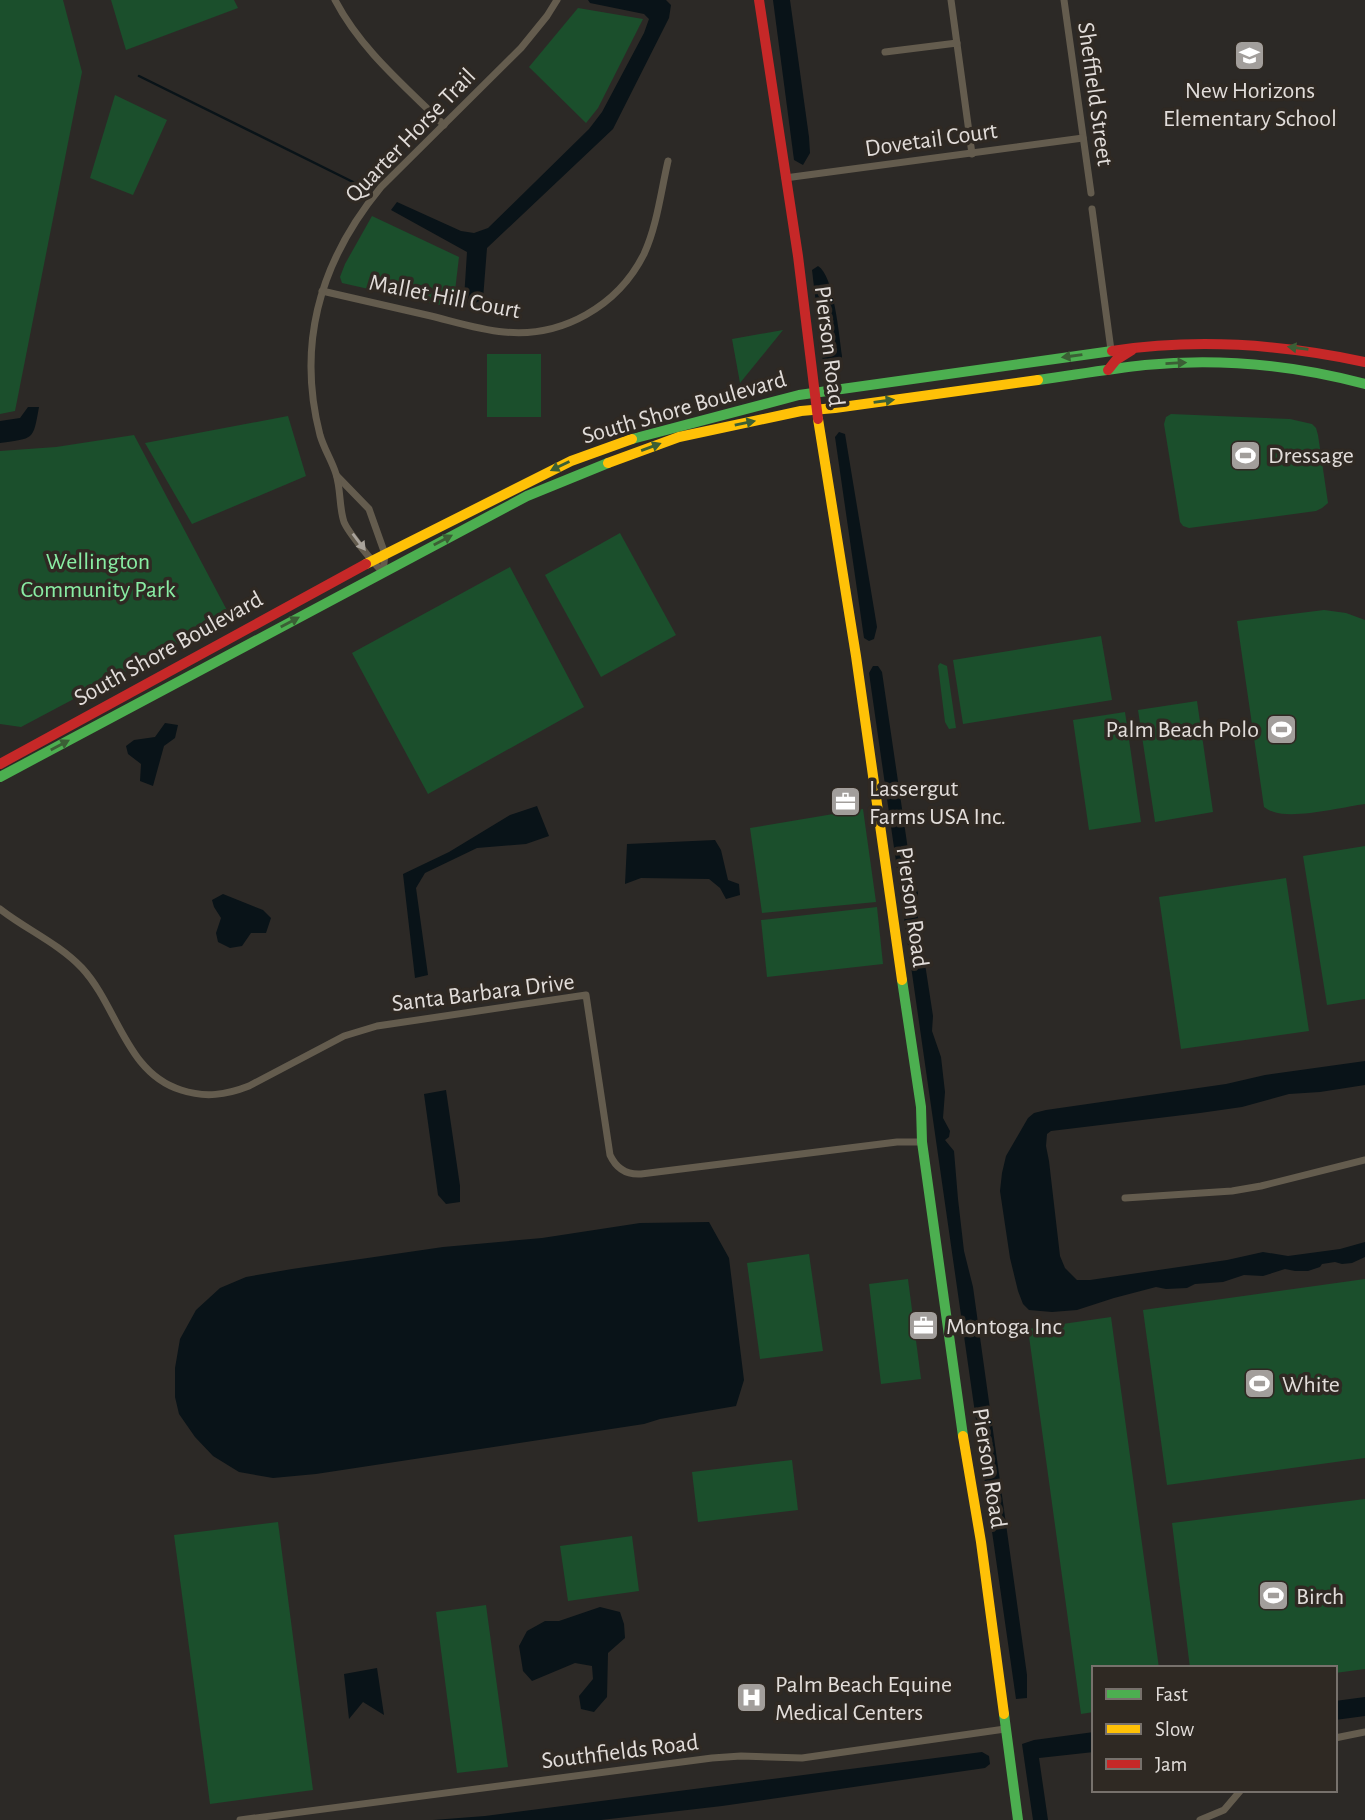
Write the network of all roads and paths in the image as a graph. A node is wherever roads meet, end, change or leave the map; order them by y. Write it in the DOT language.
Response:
graph roads {
  1 [pos="335,0"];
  2 [pos="557,0"];
  3 [pos="759,0"];
  4 [pos="951,0"];
  5 [pos="1064,0"];
  6 [pos="957,43"];
  7 [pos="885,52"];
  8 [pos="444,125"];
  9 [pos="1083,138"];
  10 [pos="972,153"];
  11 [pos="668,161"];
  12 [pos="785,178"];
  13 [pos="1091,192"];
  14 [pos="1092,209"];
  15 [pos="322,291"];
  16 [pos="1139,346"];
  17 [pos="1111,350"];
  18 [pos="1365,362"];
  19 [pos="1108,370"];
  20 [pos="1087,373"];
  21 [pos="1365,384"];
  22 [pos="814,394"];
  23 [pos="816,409"];
  24 [pos="336,476"];
  25 [pos="385,554"];
  26 [pos="372,562"];
  27 [pos="383,572"];
  28 [pos="0,764"];
  29 [pos="0,777"];
  30 [pos="0,909"];
  31 [pos="922,1142"];
  32 [pos="1365,1160"];
  33 [pos="1125,1198"];
  34 [pos="1005,1729"];
  35 [pos="1365,1732"];
  36 [pos="1350,1736"];
  37 [pos="1337,1738"];
  38 [pos="1365,1739"];
  39 [pos="1239,1792"];
  40 [pos="240,1820"];
  41 [pos="1018,1820"];
  42 [pos="1200,1820"];
  1 -- 8 [label="street"];
  2 -- 8 [label="street, Quarter Horse Trail"];
  3 -- 12 [label="street, Pierson Road"];
  4 -- 6 [label="street"];
  5 -- 9 [label="street, Sheffield Street"];
  6 -- 7 [label="street"];
  6 -- 10 [label="street"];
  8 -- 15 [label="street, Quarter Horse Trail"];
  9 -- 10 [label="street, Dovetail Court"];
  9 -- 13 [label="street, Sheffield Street"];
  10 -- 12 [label="street, Dovetail Court"];
  11 -- 15 [label="street, Mallet Hill Court"];
  12 -- 22 [label="street, Pierson Road"];
  14 -- 17 [label="street"];
  15 -- 24 [label="street, Quarter Horse Trail"];
  16 -- 17 [label="street, South Shore Boulevard"];
  18 -- 16 [label="street, South Shore Boulevard, one-way"];
  16 -- 19 [label="street"];
  17 -- 20 [label="street"];
  17 -- 22 [label="street, South Shore Boulevard, one-way"];
  19 -- 20 [label="street, South Shore Boulevard"];
  19 -- 21 [label="street, South Shore Boulevard, one-way"];
  23 -- 20 [label="street, South Shore Boulevard, one-way"];
  22 -- 23 [label="street, Pierson Road"];
  22 -- 25 [label="street, South Shore Boulevard, one-way"];
  27 -- 23 [label="street, South Shore Boulevard, one-way"];
  23 -- 31 [label="street, Pierson Road"];
  24 -- 25 [label="street, Quarter Horse Trail"];
  24 -- 26 [label="street, Quarter Horse Trail, one-way"];
  25 -- 26 [label="street, South Shore Boulevard"];
  25 -- 27 [label="street, Quarter Horse Trail"];
  26 -- 27 [label="street, Quarter Horse Trail"];
  26 -- 28 [label="street, South Shore Boulevard"];
  29 -- 27 [label="street, South Shore Boulevard, one-way"];
  30 -- 31 [label="street, Santa Barbara Drive"];
  31 -- 34 [label="street, Pierson Road"];
  32 -- 33 [label="street"];
  34 -- 40 [label="street, Southfields Road"];
  34 -- 41 [label="street, Pierson Road"];
  35 -- 36 [label="street"];
  36 -- 37 [label="street"];
  36 -- 38 [label="street"];
  39 -- 42 [label="street"];
}
